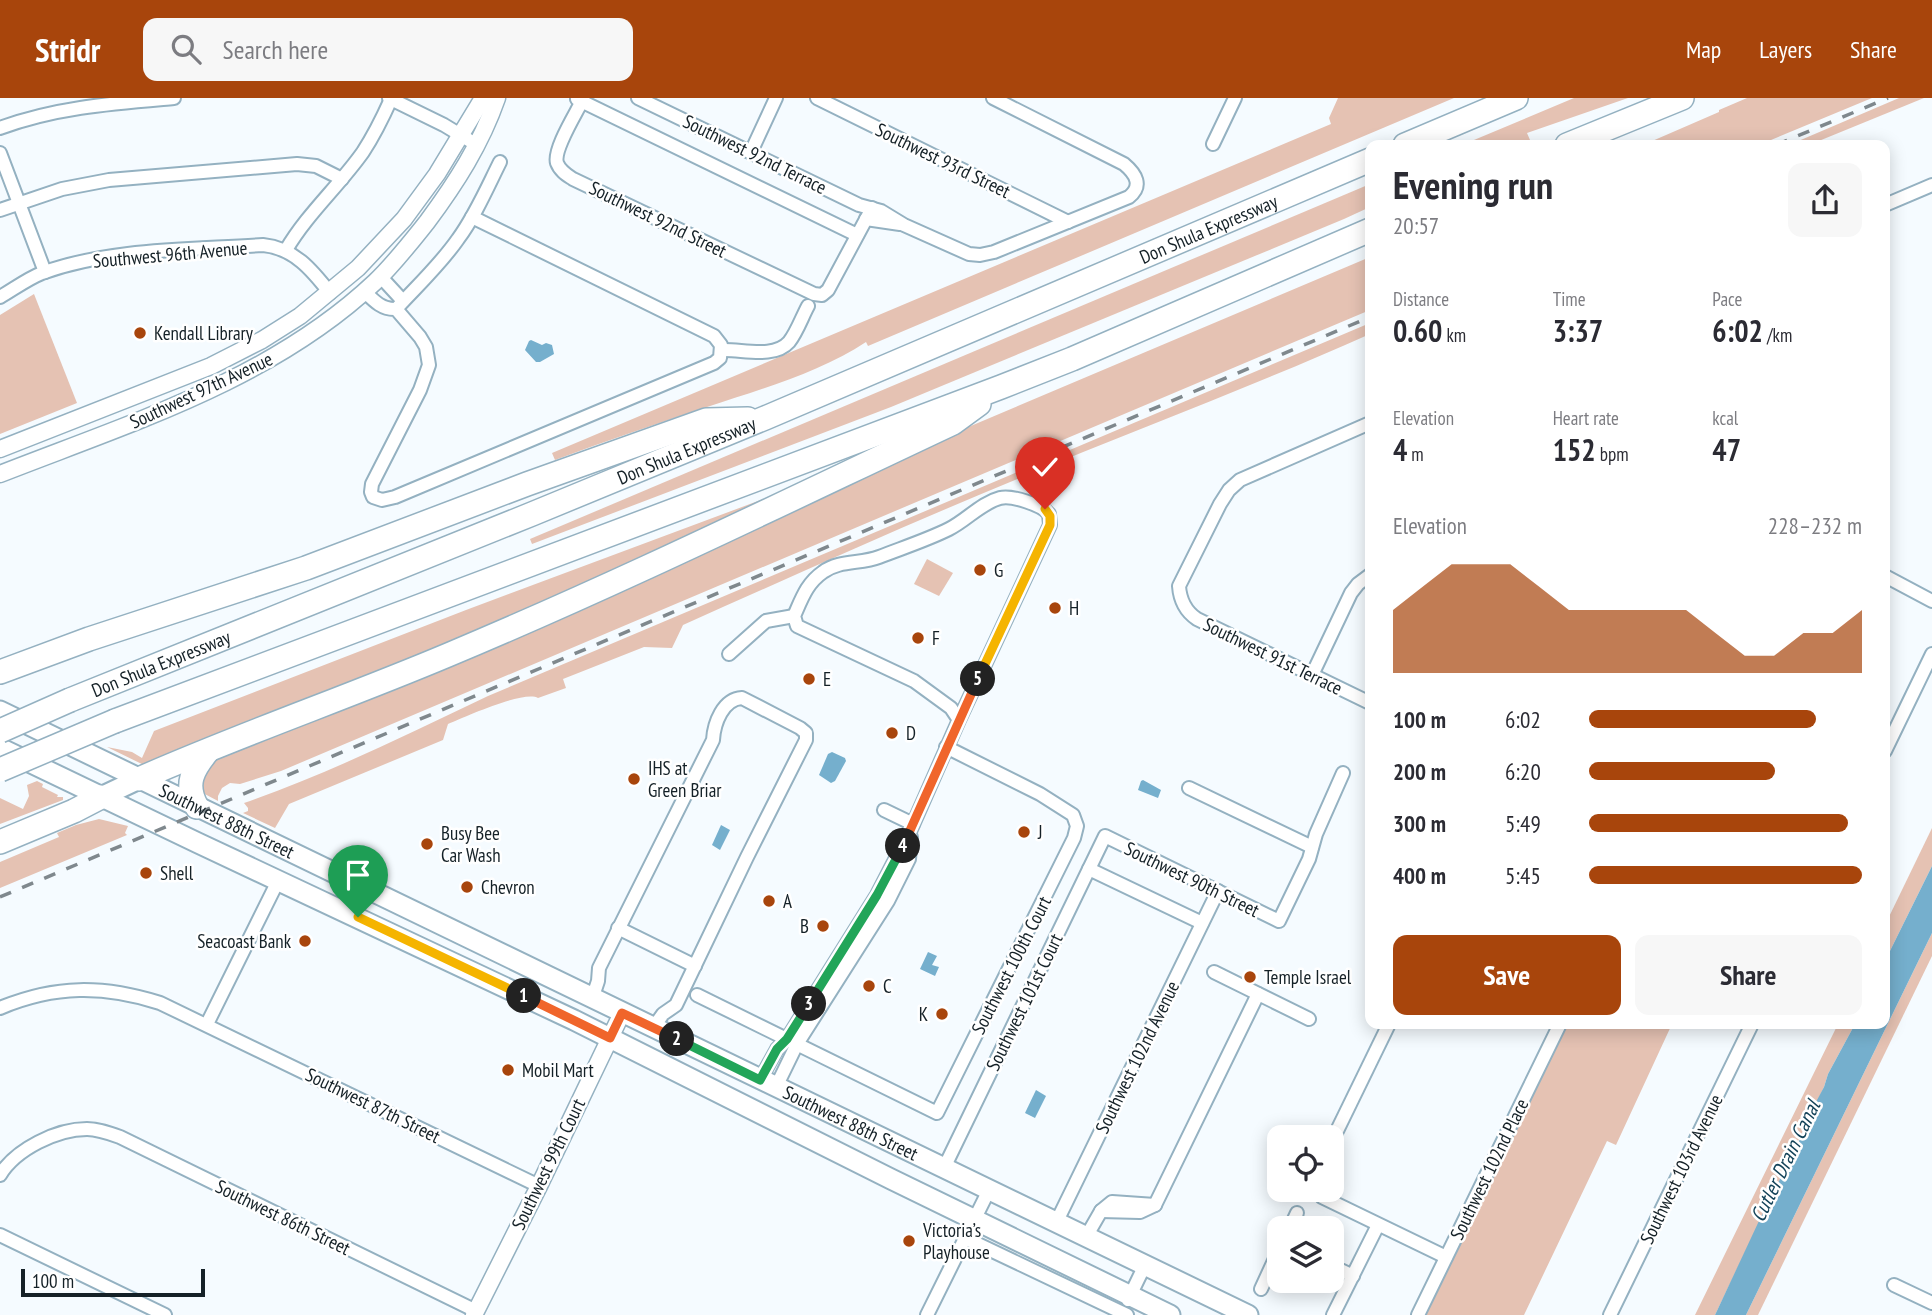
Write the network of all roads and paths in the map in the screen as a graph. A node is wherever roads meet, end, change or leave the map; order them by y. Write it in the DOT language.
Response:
graph roads {
  1 [pos="174,98"];
  2 [pos="483,98"];
  3 [pos="498,98"];
  4 [pos="638,98"];
  5 [pos="776,98"];
  6 [pos="817,98"];
  7 [pos="993,98"];
  8 [pos="1235,98"];
  9 [pos="1516,98"];
  10 [pos="1682,98"];
  11 [pos="390,99"];
  12 [pos="579,100"];
  13 [pos="0,128"];
  14 [pos="461,135"];
  15 [pos="1417,140"];
  16 [pos="1579,140"];
  17 [pos="1213,144"];
  18 [pos="477,145"];
  19 [pos="751,152"];
  20 [pos="0,153"];
  21 [pos="500,162"];
  22 [pos="1365,162"];
  23 [pos="342,179"];
  24 [pos="1932,185"];
  25 [pos="20,202"];
  26 [pos="1890,203"];
  27 [pos="0,210"];
  28 [pos="869,214"];
  29 [pos="472,216"];
  30 [pos="1068,222"];
  31 [pos="1365,232"];
  32 [pos="857,235"];
  33 [pos="285,250"];
  34 [pos="45,272"];
  35 [pos="380,276"];
  36 [pos="364,291"];
  37 [pos="330,293"];
  38 [pos="0,297"];
  39 [pos="399,305"];
  40 [pos="808,306"];
  41 [pos="343,309"];
  42 [pos="722,350"];
  43 [pos="189,376"];
  44 [pos="1001,387"];
  45 [pos="197,395"];
  46 [pos="765,418"];
  47 [pos="1365,425"];
  48 [pos="0,449"];
  49 [pos="0,474"];
  50 [pos="1365,579"];
  51 [pos="1890,579"];
  52 [pos="1932,601"];
  53 [pos="794,616"];
  54 [pos="729,654"];
  55 [pos="1932,654"];
  56 [pos="0,672"];
  57 [pos="1312,675"];
  58 [pos="1365,701"];
  59 [pos="0,711"];
  60 [pos="959,720"];
  61 [pos="0,730"];
  62 [pos="1890,738"];
  63 [pos="946,747"];
  64 [pos="0,748"];
  65 [pos="208,750"];
  66 [pos="0,770"];
  67 [pos="1343,773"];
  68 [pos="139,779"];
  69 [pos="1189,788"];
  70 [pos="101,797"];
  71 [pos="197,807"];
  72 [pos="884,810"];
  73 [pos="912,826"];
  74 [pos="1105,836"];
  75 [pos="0,842"];
  76 [pos="1312,848"];
  77 [pos="1090,869"];
  78 [pos="278,881"];
  79 [pos="356,884"];
  80 [pos="1218,891"];
  81 [pos="318,899"];
  82 [pos="1202,923"];
  83 [pos="618,928"];
  84 [pos="695,966"];
  85 [pos="1214,972"];
  86 [pos="1258,994"];
  87 [pos="697,995"];
  88 [pos="592,999"];
  89 [pos="0,1008"];
  90 [pos="622,1013"];
  91 [pos="1309,1019"];
  92 [pos="206,1024"];
  93 [pos="653,1028"];
  94 [pos="1387,1029"];
  95 [pos="1558,1029"];
  96 [pos="1750,1029"];
  97 [pos="610,1038"];
  98 [pos="792,1042"];
  99 [pos="768,1083"];
  100 [pos="1340,1125"];
  101 [pos="944,1168"];
  102 [pos="0,1175"];
  103 [pos="539,1186"];
  104 [pos="989,1190"];
  105 [pos="1335,1202"];
  106 [pos="1297,1213"];
  107 [pos="1296,1216"];
  108 [pos="974,1219"];
  109 [pos="1056,1223"];
  110 [pos="1378,1225"];
  111 [pos="0,1235"];
  112 [pos="1086,1237"];
  113 [pos="965,1238"];
  114 [pos="1446,1257"];
  115 [pos="1145,1265"];
  116 [pos="1344,1272"];
  117 [pos="1267,1276"];
  118 [pos="1353,1276"];
  119 [pos="1894,1285"];
  120 [pos="1261,1289"];
  121 [pos="1932,1303"];
  122 [pos="1125,1309"];
  123 [pos="475,1313"];
  124 [pos="165,1315"];
  125 [pos="927,1315"];
  126 [pos="1170,1315"];
  127 [pos="1248,1315"];
  128 [pos="1333,1315"];
  129 [pos="1418,1315"];
  130 [pos="1611,1315"];
  1 -- 13 [label="street"];
  2 -- 14 [label="street, Southwest 97th Avenue"];
  3 -- 18 [label="street, Southwest 97th Avenue"];
  4 -- 19 [label="street, Southwest 92nd Terrace"];
  5 -- 19 [label="street"];
  6 -- 30 [label="street, Southwest 93rd Street"];
  7 -- 30 [label="street, Southwest 92nd Terrace"];
  8 -- 17 [label="street"];
  9 -- 15 [label="highway"];
  10 -- 16 [label="highway"];
  11 -- 14 [label="street"];
  11 -- 23 [label="street"];
  12 -- 32 [label="street"];
  12 -- 32 [label="street, Southwest 92nd Street"];
  14 -- 18 [label="street"];
  14 -- 37 [label="street, Southwest 97th Avenue"];
  18 -- 35 [label="street, Southwest 97th Avenue"];
  19 -- 28 [label="street, Southwest 92nd Terrace"];
  20 -- 25 [label="street"];
  21 -- 29 [label="street"];
  22 -- 46 [label="highway, Don Shula Expressway"];
  23 -- 25 [label="street"];
  23 -- 33 [label="street"];
  24 -- 26 [label="street"];
  25 -- 27 [label="street"];
  25 -- 34 [label="street"];
  28 -- 30 [label="street, Southwest 92nd Terrace"];
  28 -- 32 [label="street"];
  29 -- 39 [label="street"];
  29 -- 42 [label="street"];
  31 -- 44 [label="highway, Don Shula Expressway"];
  33 -- 34 [label="street, Southwest 96th Avenue"];
  33 -- 37 [label="street"];
  34 -- 38 [label="street, Southwest 96th Avenue"];
  35 -- 36 [label="street, Southwest 97th Avenue"];
  35 -- 39 [label="street"];
  36 -- 39 [label="street"];
  36 -- 41 [label="street, Southwest 97th Avenue"];
  37 -- 41 [label="street"];
  37 -- 43 [label="street, Southwest 97th Avenue"];
  39 -- 42 [label="street"];
  40 -- 42 [label="street"];
  41 -- 45 [label="street, Southwest 97th Avenue"];
  43 -- 45 [label="street"];
  43 -- 48 [label="street, Southwest 97th Avenue"];
  44 -- 65 [label="highway"];
  44 -- 66 [label="highway, Don Shula Expressway, bridge"];
  45 -- 49 [label="street, Southwest 97th Avenue"];
  46 -- 56 [label="highway"];
  46 -- 61 [label="highway, Don Shula Expressway, bridge"];
  47 -- 57 [label="street, Southwest 91st Terrace"];
  50 -- 57 [label="street"];
  51 -- 52 [label="street"];
  53 -- 54 [label="street"];
  53 -- 60 [label="street"];
  53 -- 60 [label="street"];
  55 -- 62 [label="street"];
  57 -- 58 [label="street, Southwest 91st Terrace"];
  59 -- 68 [label="main road, Southwest 88th Street"];
  60 -- 63 [label="street"];
  63 -- 73 [label="street"];
  63 -- 98 [label="street, Southwest 100th Court"];
  64 -- 70 [label="main road, Southwest 88th Street"];
  65 -- 68 [label="highway"];
  65 -- 71 [label="highway"];
  67 -- 76 [label="street"];
  68 -- 70 [label="main road"];
  68 -- 71 [label="main road, Southwest 88th Street"];
  69 -- 76 [label="street"];
  70 -- 75 [label="highway"];
  70 -- 78 [label="main road, Southwest 88th Street"];
  71 -- 79 [label="main road, Southwest 88th Street"];
  72 -- 73 [label="street"];
  73 -- 98 [label="street"];
  74 -- 77 [label="street, Southwest 101st Court"];
  74 -- 80 [label="street, Southwest 90th Street"];
  76 -- 80 [label="street, Southwest 90th Street"];
  77 -- 82 [label="street"];
  77 -- 101 [label="street, Southwest 101st Court"];
  78 -- 81 [label="main road, Southwest 88th Street"];
  78 -- 92 [label="street"];
  79 -- 81 [label="main road"];
  79 -- 88 [label="main road, Southwest 88th Street"];
  80 -- 82 [label="street, Southwest 102nd Avenue"];
  81 -- 97 [label="main road, Southwest 88th Street"];
  82 -- 109 [label="street, Southwest 102nd Avenue"];
  83 -- 84 [label="street"];
  83 -- 84 [label="street"];
  83 -- 88 [label="street"];
  84 -- 93 [label="street"];
  85 -- 86 [label="street"];
  86 -- 91 [label="street"];
  86 -- 112 [label="street"];
  87 -- 98 [label="street"];
  88 -- 90 [label="main road, Southwest 88th Street"];
  89 -- 92 [label="street, Southwest 87th Street"];
  90 -- 93 [label="main road, Southwest 88th Street"];
  90 -- 97 [label="street, Southwest 99th Court"];
  92 -- 103 [label="street, Southwest 87th Street"];
  93 -- 99 [label="main road, Southwest 88th Street"];
  94 -- 100 [label="street"];
  95 -- 114 [label="street, Southwest 102nd Place"];
  96 -- 130 [label="street, Southwest 103rd Avenue"];
  97 -- 103 [label="street, Southwest 99th Court"];
  97 -- 108 [label="main road, Southwest 88th Street"];
  98 -- 99 [label="street"];
  99 -- 101 [label="main road, Southwest 88th Street"];
  101 -- 104 [label="main road, Southwest 88th Street"];
  102 -- 123 [label="street, Southwest 86th Street"];
  103 -- 123 [label="street, Southwest 99th Court"];
  104 -- 108 [label="street"];
  104 -- 109 [label="main road, Southwest 88th Street"];
  105 -- 110 [label="street"];
  106 -- 107 [label="street"];
  108 -- 113 [label="street"];
  108 -- 122 [label="main road, Southwest 88th Street"];
  109 -- 112 [label="main road, Southwest 88th Street"];
  110 -- 114 [label="street"];
  110 -- 118 [label="street"];
  111 -- 124 [label="street"];
  112 -- 115 [label="main road, Southwest 88th Street"];
  113 -- 122 [label="street, Southwest 88th Street"];
  113 -- 125 [label="street"];
  114 -- 129 [label="street, Southwest 102nd Place"];
  115 -- 122 [label="street"];
  115 -- 127 [label="main road, Southwest 88th Street"];
  116 -- 118 [label="street"];
  117 -- 120 [label="street"];
  118 -- 128 [label="street"];
  119 -- 121 [label="street"];
  122 -- 126 [label="main road, Southwest 88th Street"];
}
